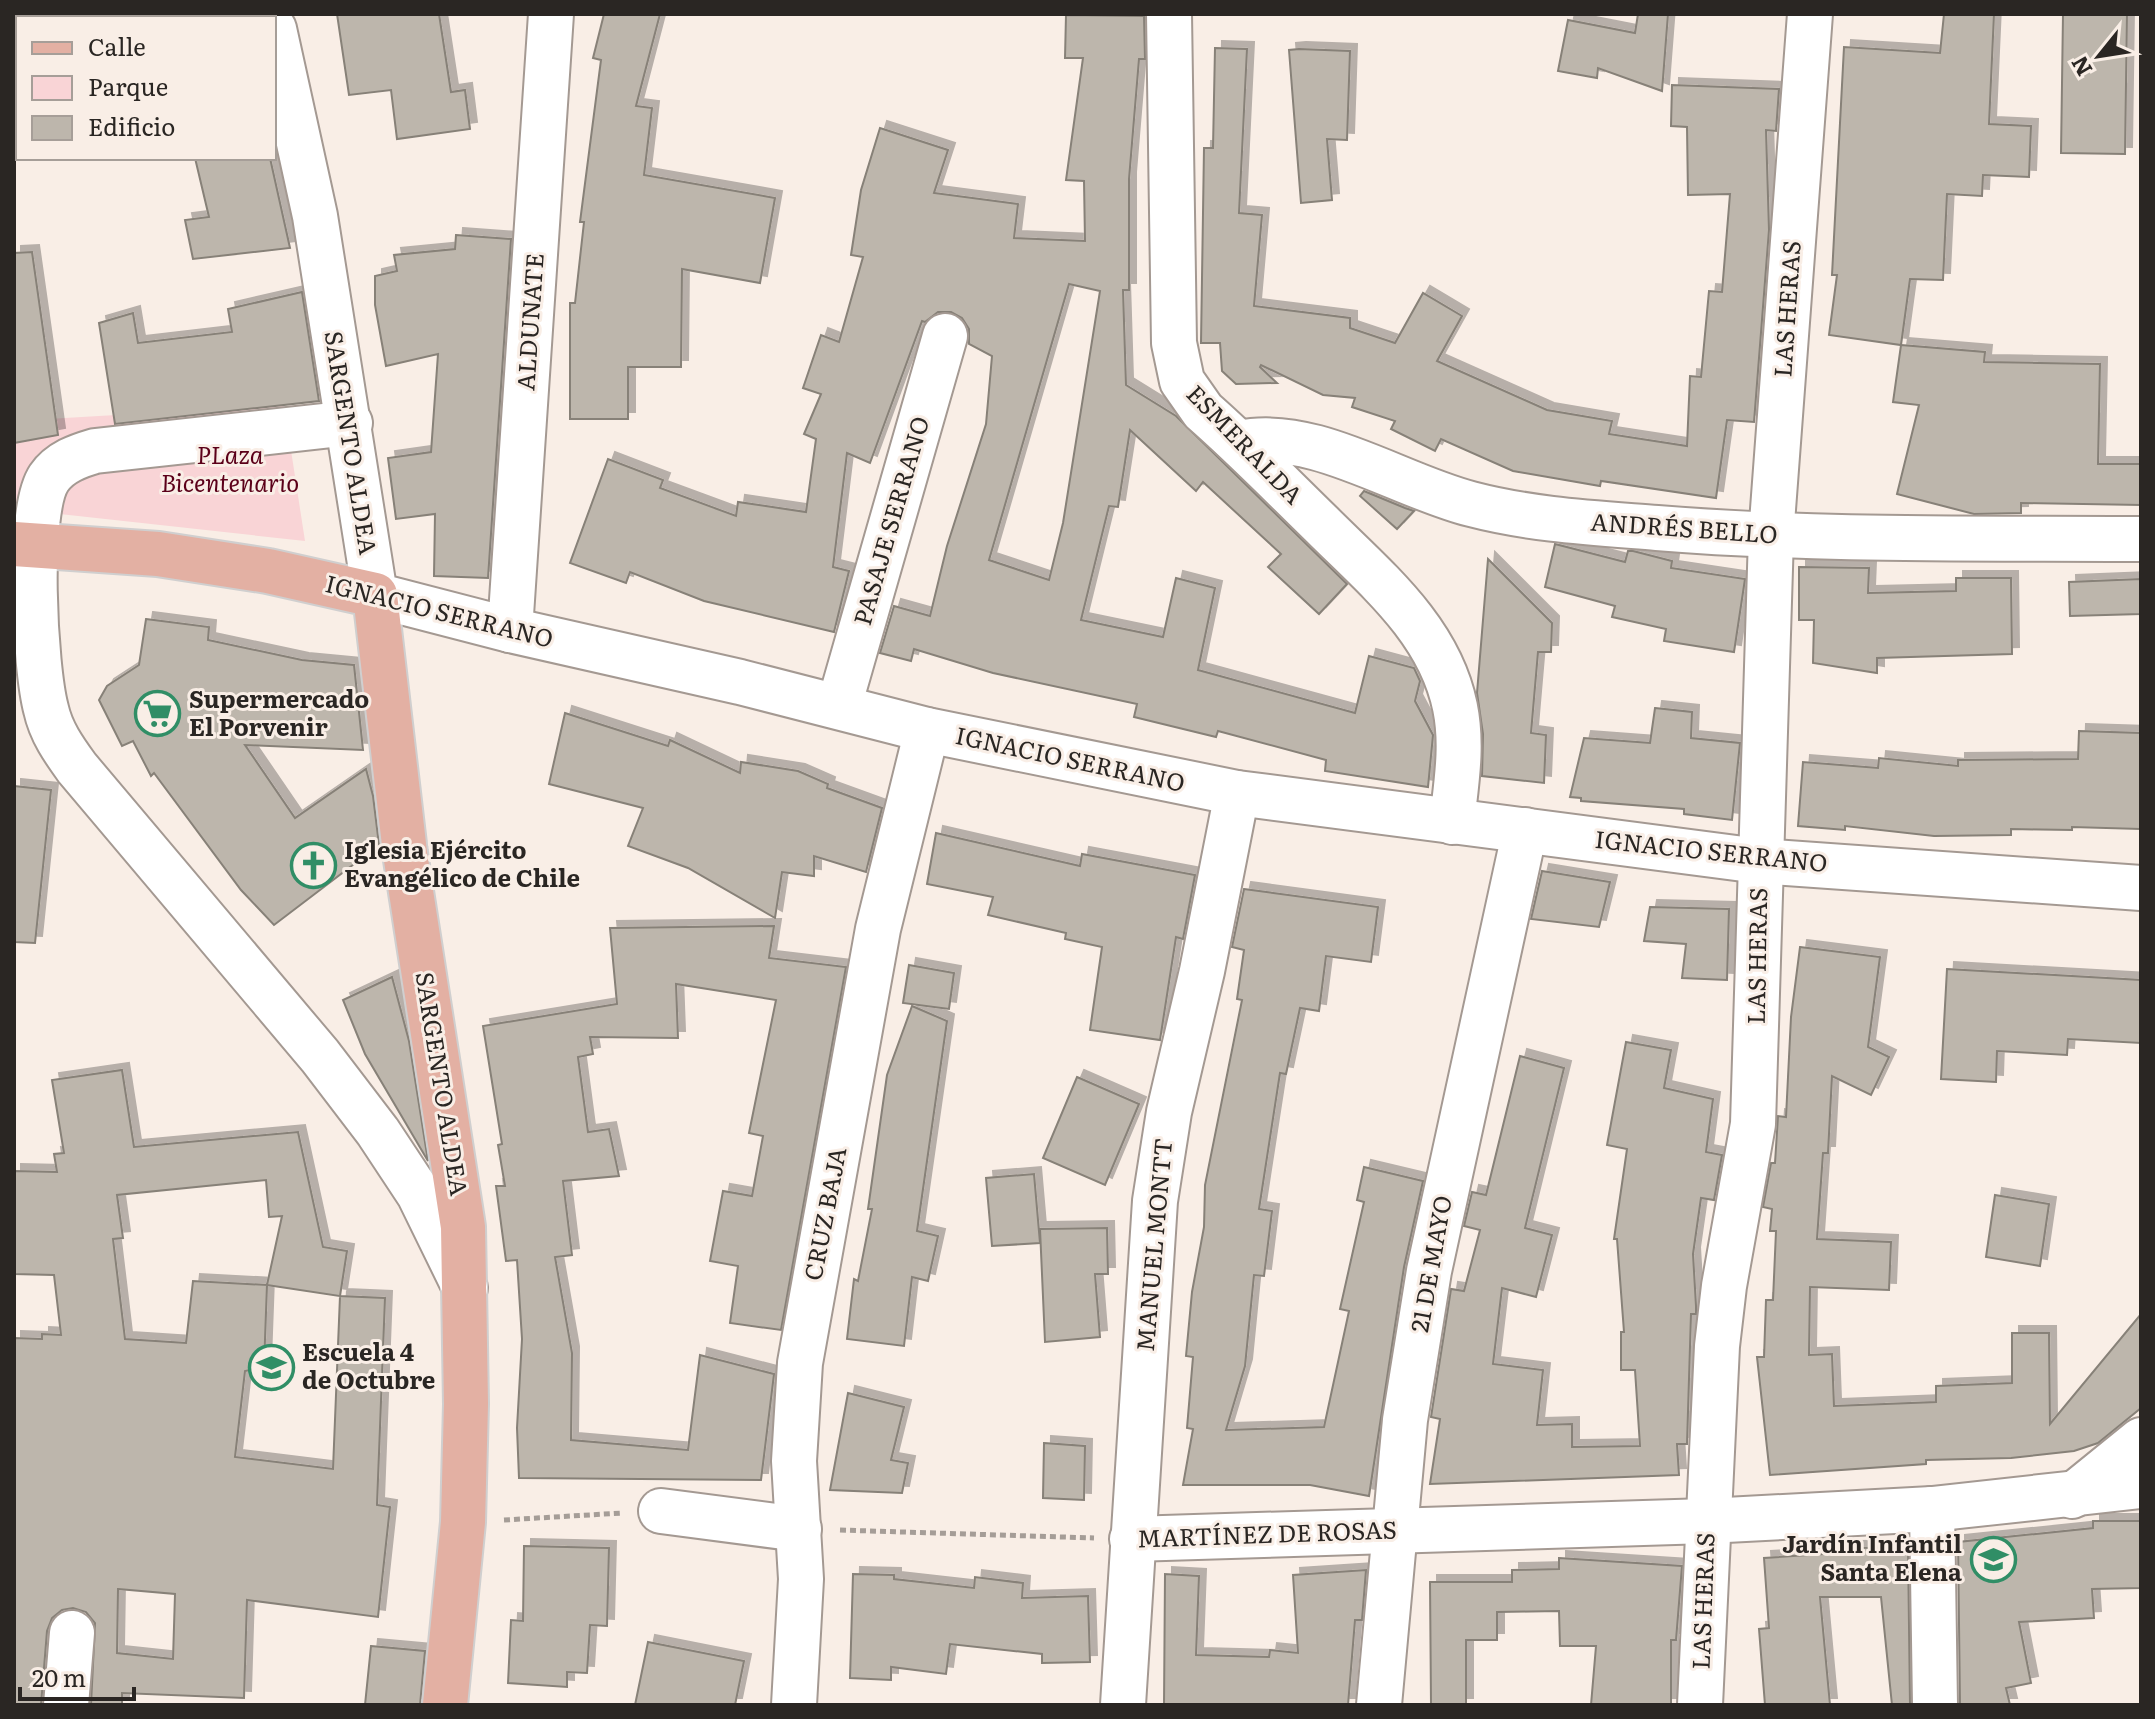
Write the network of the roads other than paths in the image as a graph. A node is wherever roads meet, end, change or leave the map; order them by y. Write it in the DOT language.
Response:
graph roads {
  1 [pos="551,14"];
  2 [pos="1169,14"];
  3 [pos="1810,14"];
  4 [pos="276,38"];
  5 [pos="945,336"];
  6 [pos="350,423"];
  7 [pos="1240,443"];
  8 [pos="1771,536"];
  9 [pos="2141,539"];
  10 [pos="24,545"];
  11 [pos="375,595"];
  12 [pos="510,630"];
  13 [pos="839,706"];
  14 [pos="927,730"];
  15 [pos="1237,793"];
  16 [pos="1452,822"];
  17 [pos="1525,830"];
  18 [pos="1759,861"];
  19 [pos="2141,888"];
  20 [pos="465,1288"];
  21 [pos="2141,1440"];
  22 [pos="2141,1486"];
  23 [pos="2072,1496"];
  24 [pos="1932,1509"];
  25 [pos="661,1511"];
  26 [pos="1707,1521"];
  27 [pos="799,1529"];
  28 [pos="1393,1532"];
  29 [pos="1132,1539"];
  30 [pos="72,1633"];
  31 [pos="66,1705"];
  32 [pos="445,1705"];
  33 [pos="794,1705"];
  34 [pos="1123,1705"];
  35 [pos="1379,1705"];
  36 [pos="1700,1705"];
  37 [pos="1935,1705"];
  1 -- 12 [label="street, ALDUNATE"];
  2 -- 7 [label="street, ESMERALDA"];
  3 -- 8 [label="street, LAS HERAS"];
  4 -- 6 [label="street, SARGENTO ALDEA"];
  5 -- 13 [label="street, PASAJE SERRANO"];
  6 -- 10 [label="street, SARGENTO ALDEA"];
  6 -- 11 [label="street, SARGENTO ALDEA"];
  7 -- 8 [label="street, ANDRÉS BELLO"];
  7 -- 16 [label="street, ESMERALDA"];
  8 -- 9 [label="street, ANDRÉS BELLO"];
  8 -- 18 [label="street, LAS HERAS"];
  10 -- 11 [label="main road, IGNACIO SERRANO"];
  10 -- 20 [label="street, SARGENTO ALDEA"];
  11 -- 12 [label="street, IGNACIO SERRANO"];
  11 -- 20 [label="main road, SARGENTO ALDEA"];
  12 -- 13 [label="street, IGNACIO SERRANO"];
  13 -- 14 [label="street, IGNACIO SERRANO"];
  14 -- 15 [label="street, IGNACIO SERRANO"];
  14 -- 27 [label="street, CRUZ BAJA"];
  15 -- 16 [label="street, IGNACIO SERRANO"];
  15 -- 29 [label="street, MANUEL MONTT"];
  16 -- 17 [label="street, IGNACIO SERRANO"];
  17 -- 18 [label="street, IGNACIO SERRANO"];
  17 -- 28 [label="street, 21 DE MAYO"];
  18 -- 19 [label="street, IGNACIO SERRANO"];
  18 -- 26 [label="street, LAS HERAS"];
  20 -- 32 [label="main road, SARGENTO ALDEA"];
  21 -- 23 [label="street"];
  22 -- 23 [label="street, MARTÍNEZ DE ROSAS"];
  23 -- 24 [label="street, MARTÍNEZ DE ROSAS"];
  24 -- 26 [label="street, MARTÍNEZ DE ROSAS"];
  24 -- 37 [label="street"];
  25 -- 27 [label="street"];
  26 -- 28 [label="street, MARTÍNEZ DE ROSAS"];
  26 -- 36 [label="street, LAS HERAS"];
  27 -- 33 [label="street, CRUZ BAJA"];
  28 -- 29 [label="street, MARTÍNEZ DE ROSAS"];
  28 -- 35 [label="street, 21 DE MAYO"];
  29 -- 34 [label="street, MANUEL MONTT"];
  30 -- 31 [label="street"];
}
